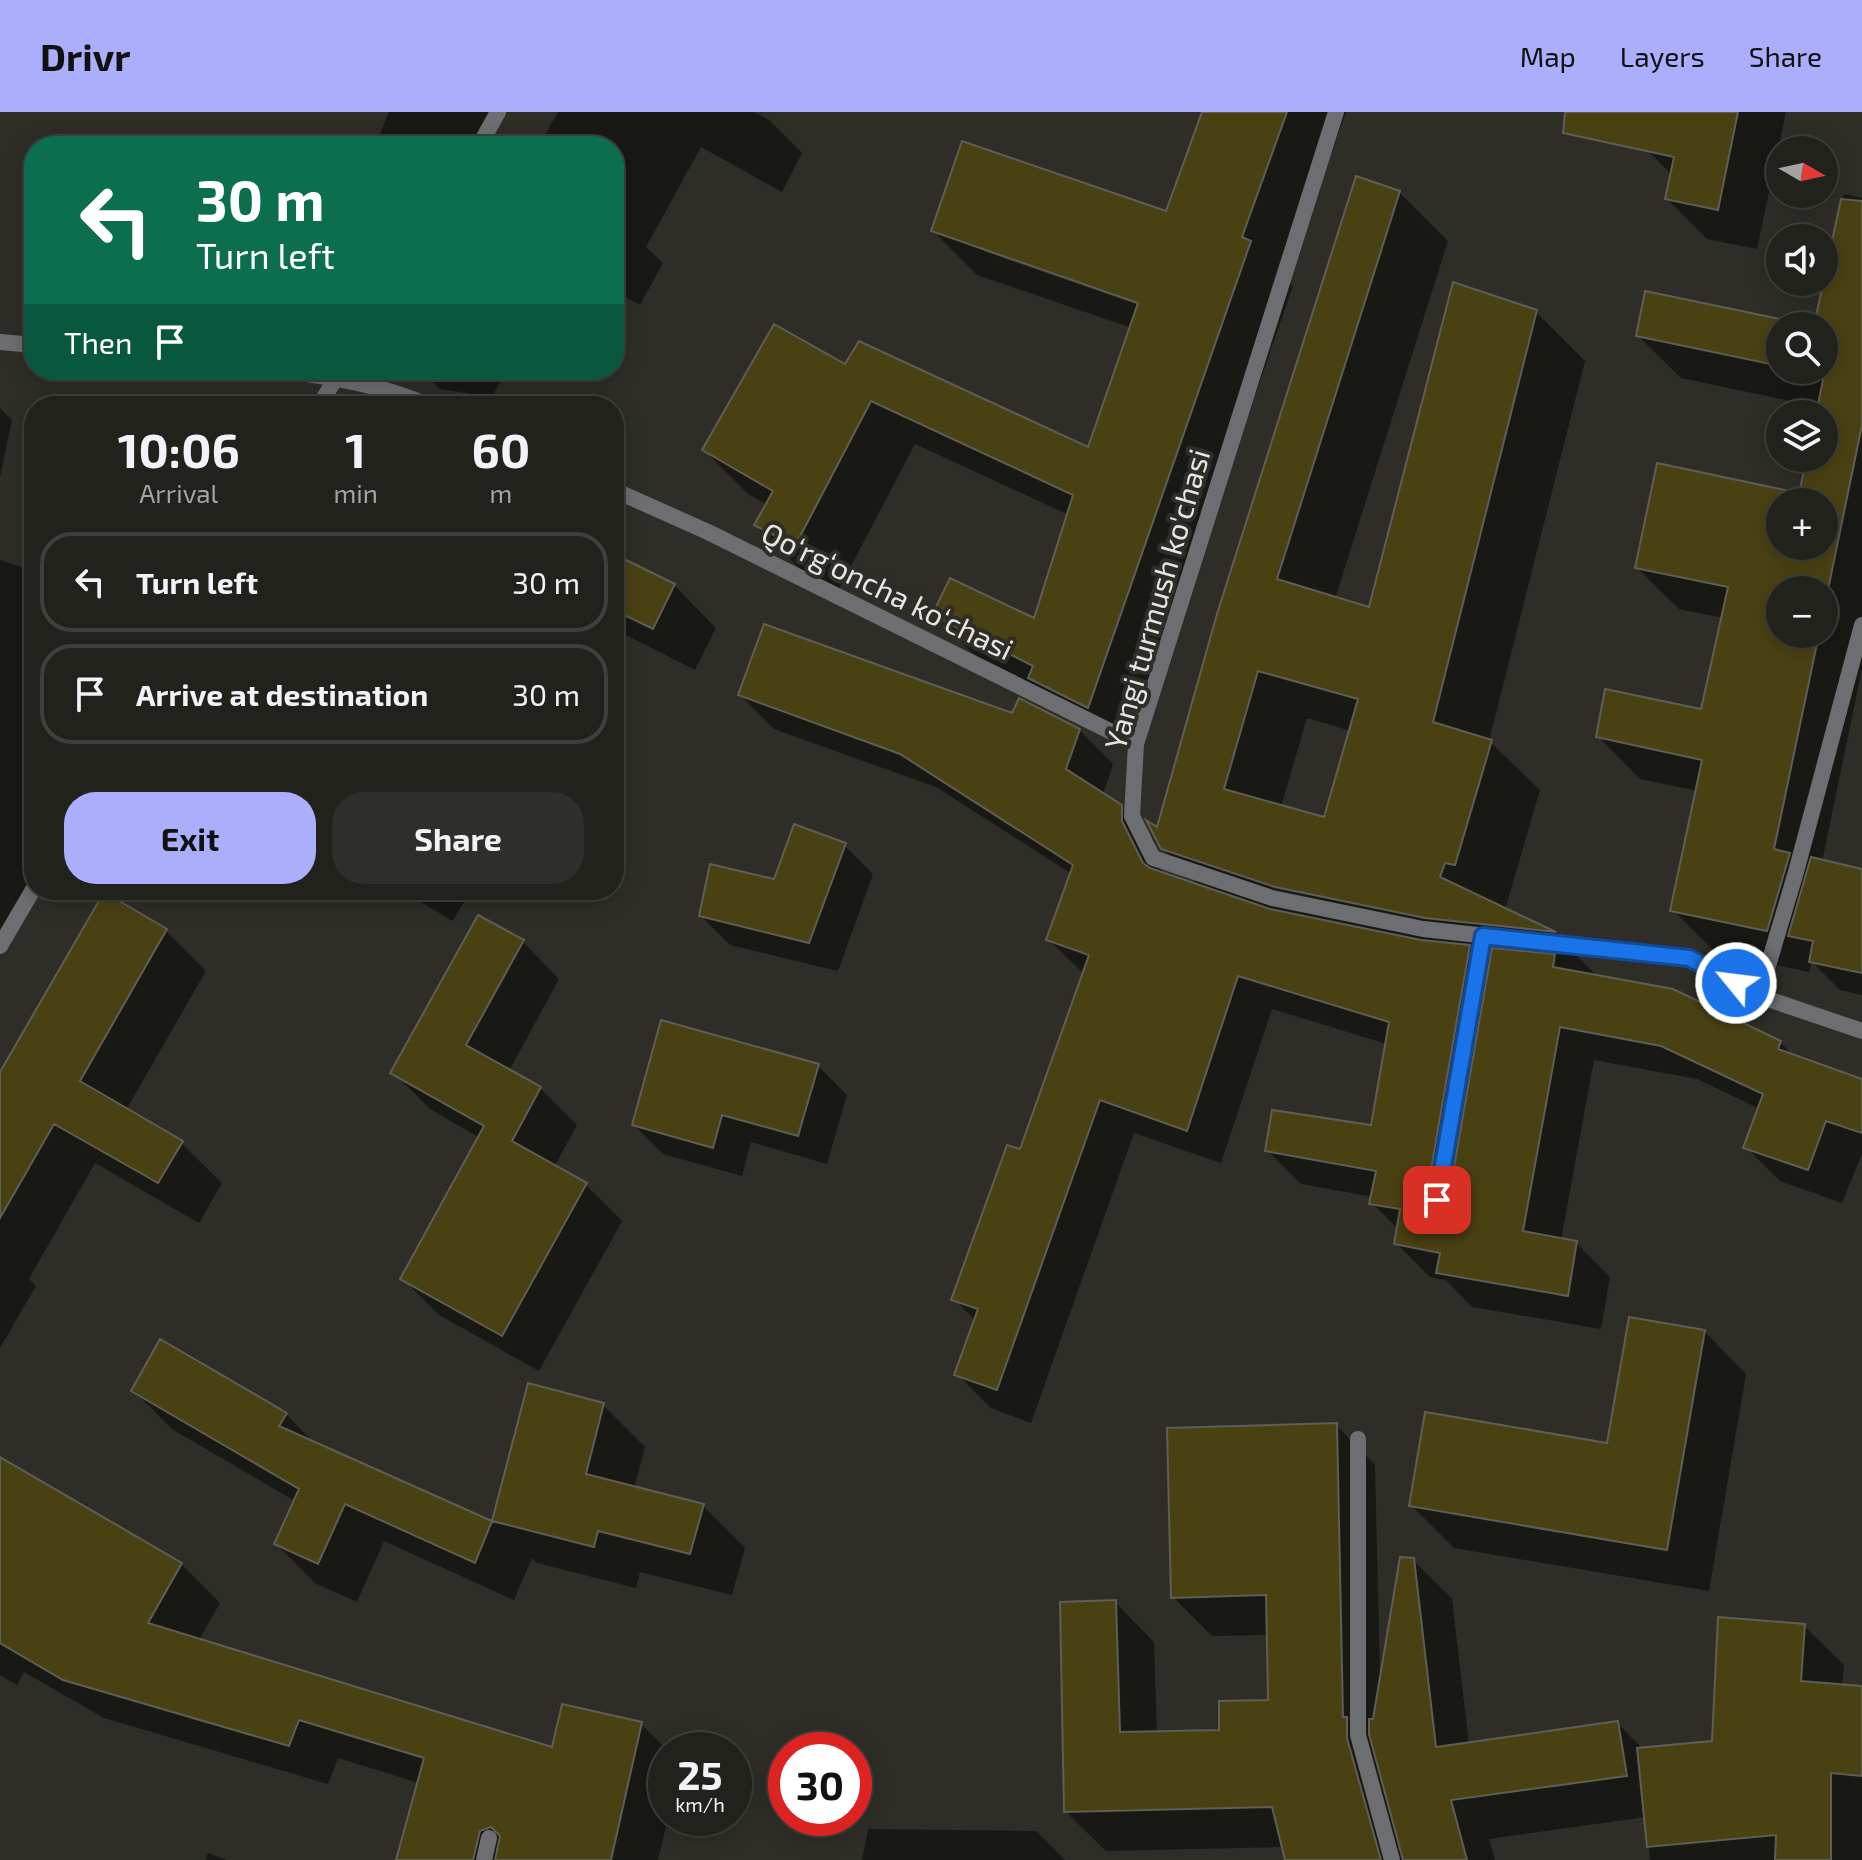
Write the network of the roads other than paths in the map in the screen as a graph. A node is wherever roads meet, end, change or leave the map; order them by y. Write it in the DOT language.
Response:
graph roads {
  1 [pos="498,112"];
  2 [pos="1336,112"];
  3 [pos="485,136"];
  4 [pos="0,342"];
  5 [pos="24,344"];
  6 [pos="358,380"];
  7 [pos="406,396"];
  8 [pos="624,494"];
  9 [pos="1862,625"];
  10 [pos="1136,744"];
  11 [pos="27,900"];
  12 [pos="1483,936"];
  13 [pos="0,946"];
  14 [pos="1759,996"];
  15 [pos="1862,1031"];
  16 [pos="1437,1200"];
  17 [pos="1358,1439"];
  18 [pos="489,1838"];
  19 [pos="484,1860"];
  20 [pos="1392,1860"];
  1 -- 3 [label="street"];
  2 -- 10 [label="street, Yangi turmush ko'chasi"];
  4 -- 5 [label="street"];
  6 -- 7 [label="street"];
  8 -- 10 [label="street, Qo‘rg‘oncha ko‘chasi"];
  9 -- 14 [label="street"];
  10 -- 12 [label="street, Yangi turmush ko'chasi"];
  11 -- 13 [label="street"];
  12 -- 14 [label="street, Yangi turmush ko'chasi"];
  12 -- 16 [label="street"];
  14 -- 15 [label="street, Yangi turmush ko'chasi"];
  17 -- 20 [label="street"];
  18 -- 19 [label="street"];
}
